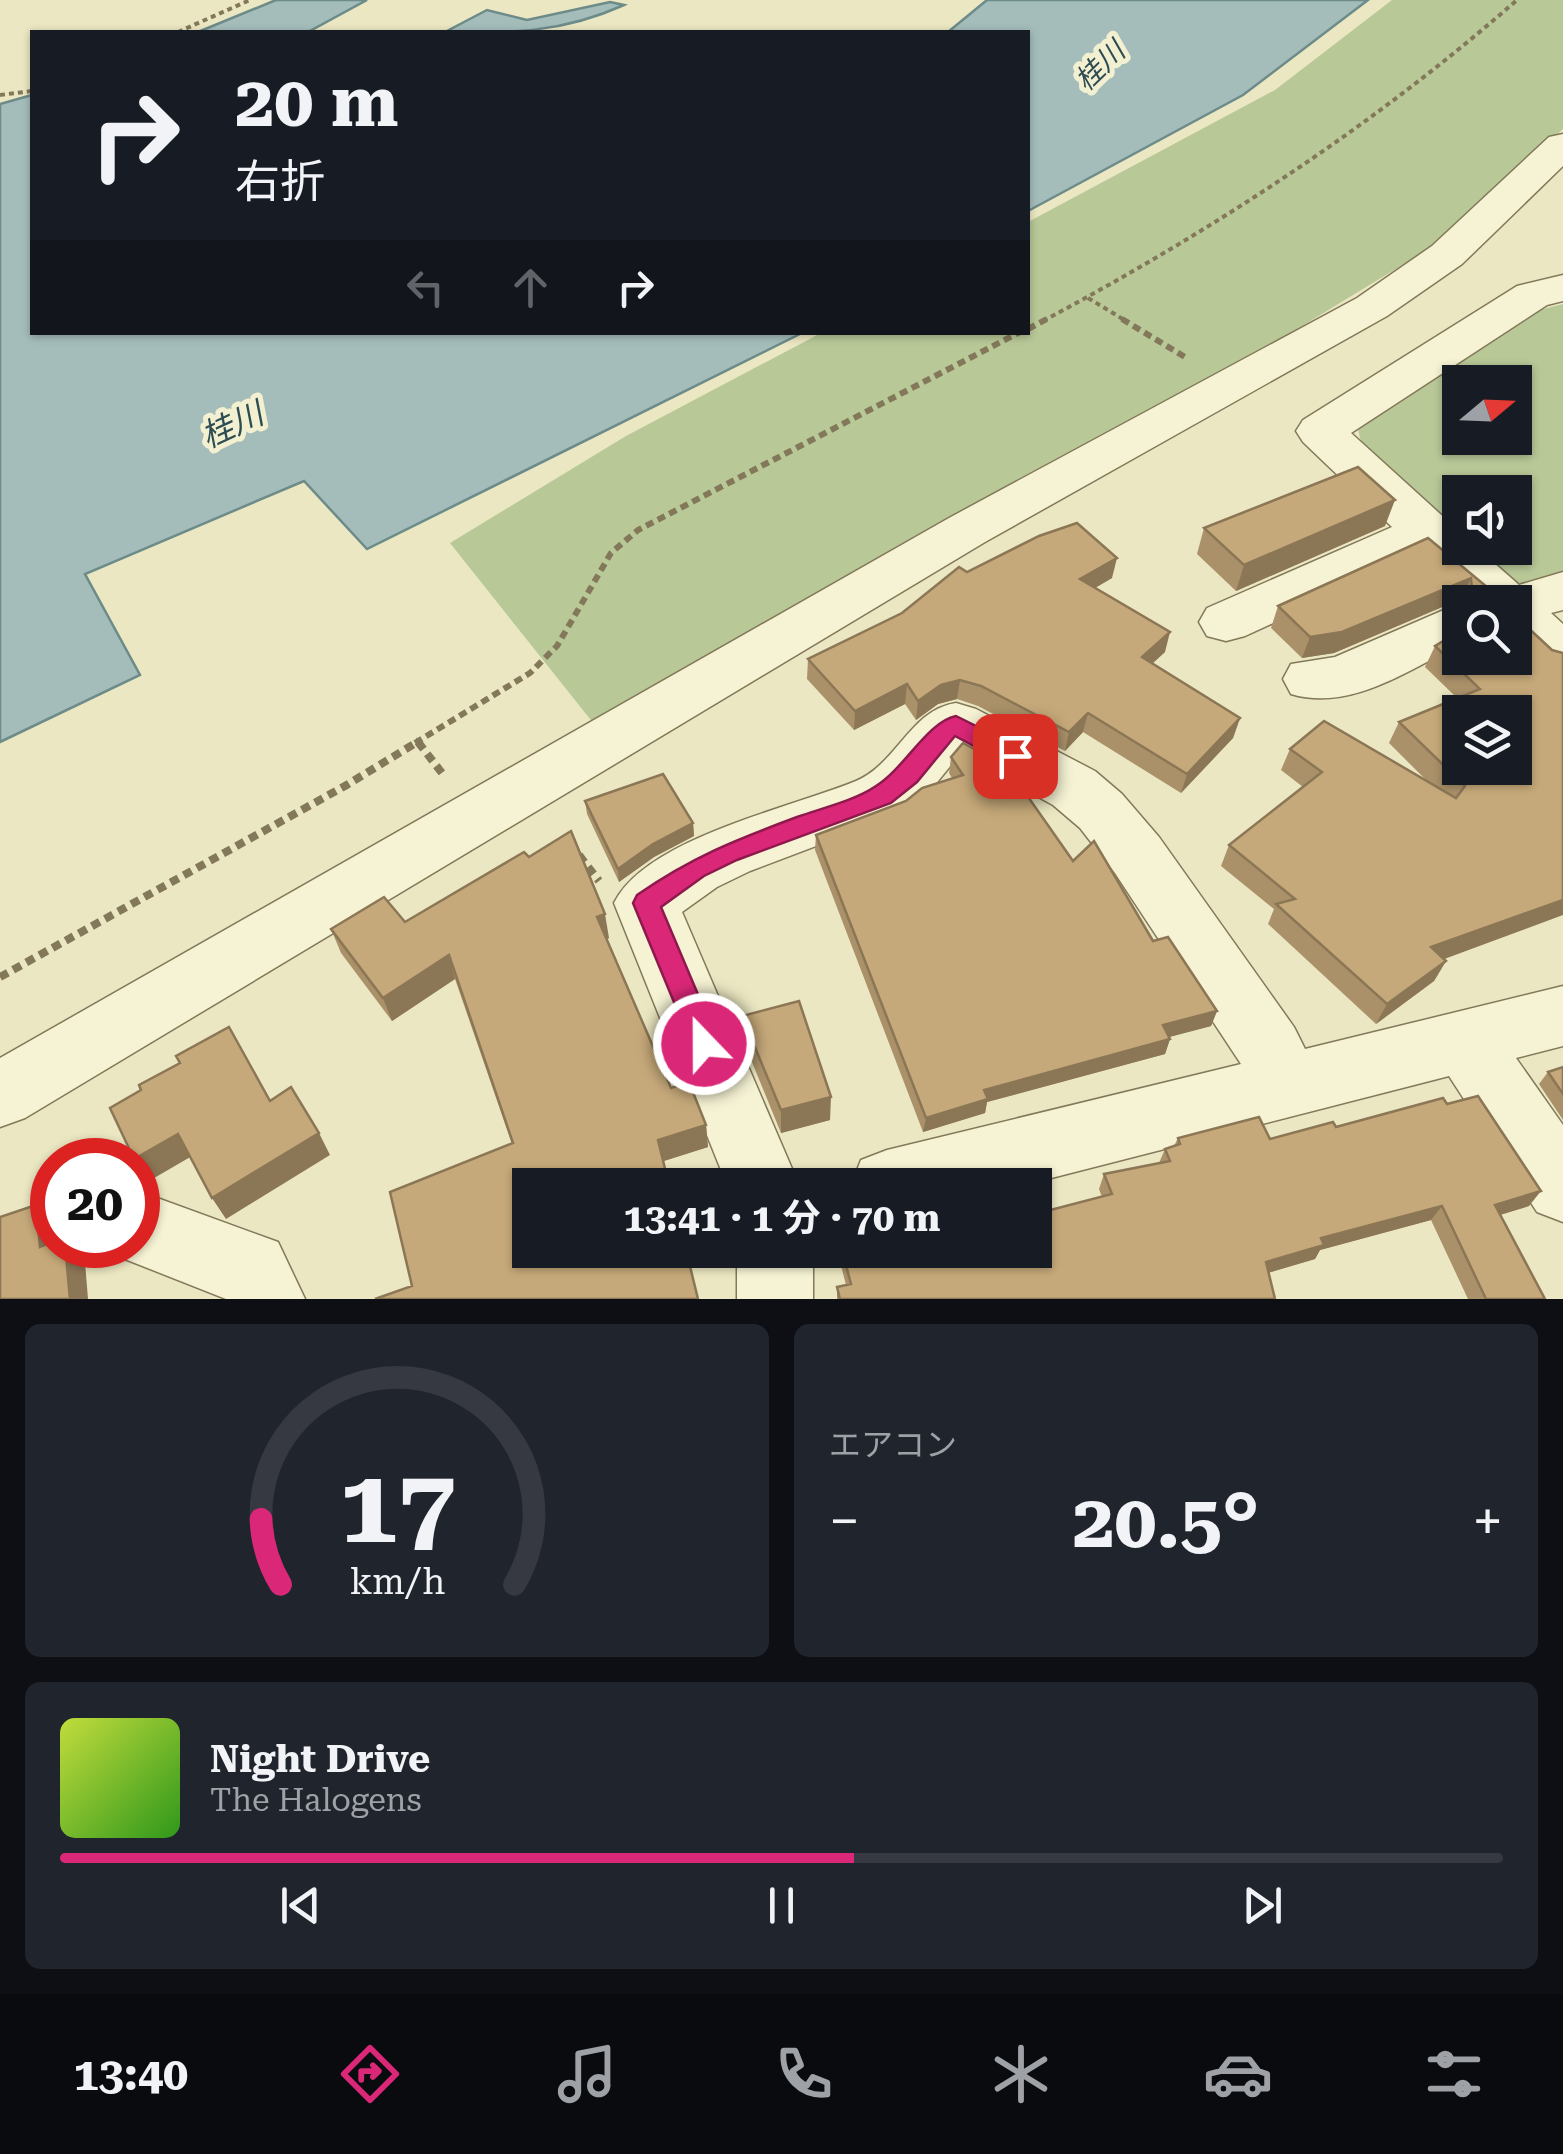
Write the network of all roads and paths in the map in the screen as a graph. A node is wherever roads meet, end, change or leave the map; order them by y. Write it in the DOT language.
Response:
graph roads {
  1 [pos="250,0"];
  2 [pos="1516,0"];
  3 [pos="182,30"];
  4 [pos="30,91"];
  5 [pos="0,95"];
  6 [pos="1563,145"];
  7 [pos="1563,288"];
  8 [pos="1088,298"];
  9 [pos="1030,328"];
  10 [pos="1014,335"];
  11 [pos="1182,356"];
  12 [pos="1428,531"];
  13 [pos="1485,585"];
  14 [pos="1563,591"];
  15 [pos="1532,603"];
  16 [pos="1226,622"];
  17 [pos="1532,625"];
  18 [pos="1442,630"];
  19 [pos="1563,655"];
  20 [pos="1312,679"];
  21 [pos="0,977"];
  22 [pos="1563,1016"];
  23 [pos="1466,1042"];
  24 [pos="1288,1087"];
  25 [pos="0,1095"];
  26 [pos="755,1168"];
  27 [pos="957,1168"];
  28 [pos="1563,1188"];
  29 [pos="160,1236"];
  30 [pos="775,1268"];
  31 [pos="268,1299"];
  32 [pos="775,1299"];
  1 -- 3 [label="path"];
  2 -- 8 [label="path"];
  4 -- 5 [label="path"];
  6 -- 25 [label="street"];
  7 -- 12 [label="street"];
  8 -- 9 [label="path"];
  8 -- 11 [label="path"];
  10 -- 21 [label="path"];
  12 -- 13 [label="street"];
  12 -- 16 [label="street"];
  14 -- 15 [label="street"];
  17 -- 19 [label="street"];
  18 -- 20 [label="street"];
  22 -- 23 [label="street"];
  23 -- 24 [label="street"];
  23 -- 28 [label="street"];
  24 -- 26 [label="street"];
  24 -- 27 [label="street"];
  29 -- 31 [label="street"];
  30 -- 32 [label="street"];
}
